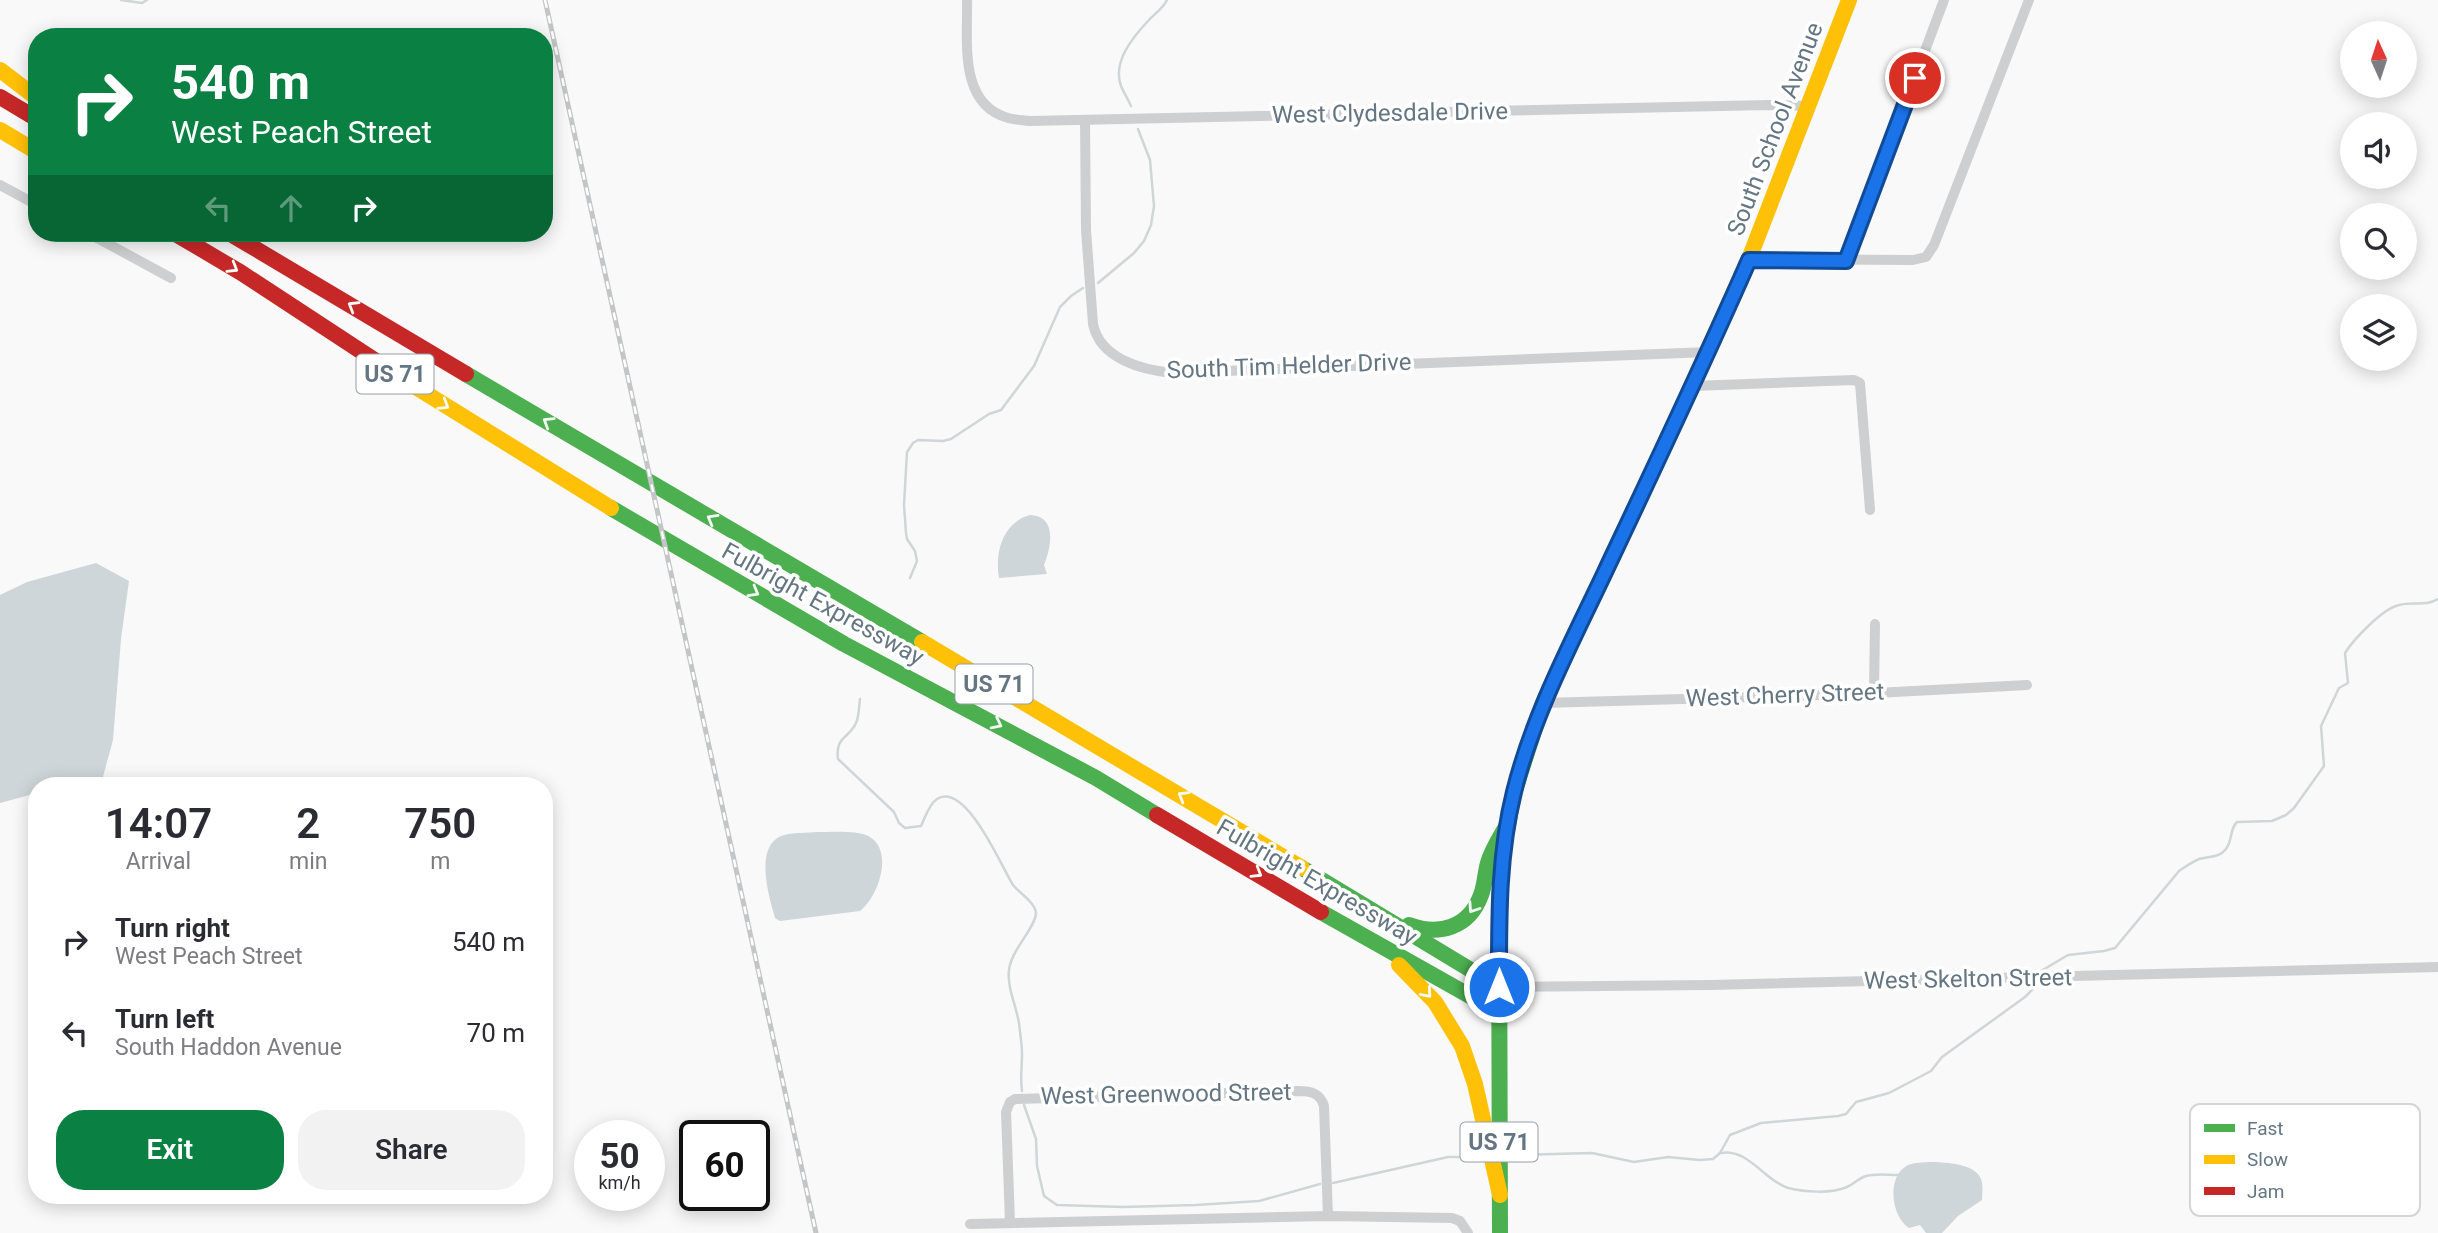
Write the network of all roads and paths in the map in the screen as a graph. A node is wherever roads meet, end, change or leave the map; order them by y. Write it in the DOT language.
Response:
graph roads {
  1 [pos="967,0"];
  2 [pos="1849,0"];
  3 [pos="1944,0"];
  4 [pos="2029,0"];
  5 [pos="0,70"];
  6 [pos="28,91"];
  7 [pos="0,97"];
  8 [pos="1810,106"];
  9 [pos="28,114"];
  10 [pos="1085,120"];
  11 [pos="0,130"];
  12 [pos="28,147"];
  13 [pos="0,185"];
  14 [pos="28,200"];
  15 [pos="105,242"];
  16 [pos="189,242"];
  17 [pos="244,242"];
  18 [pos="1749,260"];
  19 [pos="1846,261"];
  20 [pos="172,278"];
  21 [pos="1709,352"];
  22 [pos="1693,386"];
  23 [pos="1870,510"];
  24 [pos="1875,624"];
  25 [pos="2027,685"];
  26 [pos="1874,693"];
  27 [pos="1543,703"];
  28 [pos="1508,823"];
  29 [pos="1304,868"];
  30 [pos="1356,933"];
  31 [pos="2438,967"];
  32 [pos="1499,987"];
  33 [pos="1500,1195"];
  34 [pos="1328,1216"];
  35 [pos="1010,1223"];
  36 [pos="970,1224"];
  37 [pos="1468,1233"];
  38 [pos="1500,1233"];
  1 -- 10 [label="street, West Clydesdale Drive"];
  2 -- 8 [label="main road, South School Avenue"];
  3 -- 19 [label="street"];
  4 -- 19 [label="street"];
  5 -- 6 [label="main road"];
  7 -- 9 [label="main road"];
  8 -- 10 [label="street, West Clydesdale Drive"];
  8 -- 18 [label="main road, South School Avenue"];
  10 -- 21 [label="street, South Tim Helder Drive"];
  11 -- 12 [label="main road"];
  13 -- 14 [label="street"];
  15 -- 20 [label="street"];
  16 -- 30 [label="main road, Fulbright Expressway / US 71, one-way"];
  29 -- 17 [label="main road, Fulbright Expressway / US 71, one-way"];
  18 -- 19 [label="street"];
  18 -- 21 [label="main road, South School Avenue"];
  21 -- 22 [label="main road, South School Avenue"];
  22 -- 23 [label="street"];
  22 -- 27 [label="main road, South School Avenue"];
  24 -- 26 [label="street"];
  25 -- 26 [label="street, West Cherry Street"];
  26 -- 27 [label="street, West Cherry Street"];
  27 -- 28 [label="main road, South School Avenue"];
  28 -- 29 [label="main road, one-way"];
  28 -- 32 [label="main road, South School Avenue"];
  29 -- 32 [label="main road, US 71"];
  30 -- 32 [label="main road, Fulbright Expressway"];
  30 -- 33 [label="main road, one-way"];
  31 -- 32 [label="street, West Skelton Street"];
  32 -- 33 [label="main road, South School Avenue / US 71"];
  33 -- 38 [label="main road, South School Avenue / US 71"];
  34 -- 35 [label="street"];
  34 -- 35 [label="street, West Greenwood Street"];
  34 -- 37 [label="street"];
  35 -- 36 [label="street"];
}
